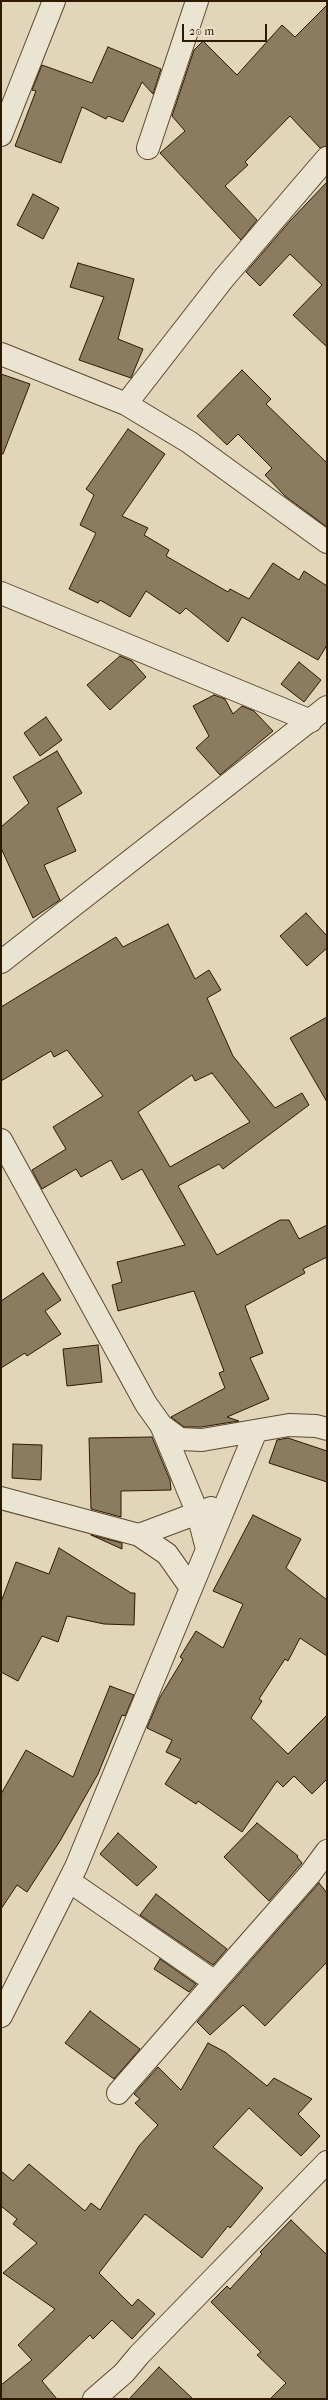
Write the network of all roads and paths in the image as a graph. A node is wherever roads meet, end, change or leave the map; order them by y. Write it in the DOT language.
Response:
graph roads {
  1 [pos="54,1"];
  2 [pos="198,1"];
  3 [pos="1,134"];
  4 [pos="148,148"];
  5 [pos="327,158"];
  6 [pos="1,354"];
  7 [pos="126,404"];
  8 [pos="327,542"];
  9 [pos="1,593"];
  10 [pos="319,714"];
  11 [pos="1,962"];
  12 [pos="1,1140"];
  13 [pos="161,1425"];
  14 [pos="327,1429"];
  15 [pos="256,1431"];
  16 [pos="1,1498"];
  17 [pos="227,1502"];
  18 [pos="198,1514"];
  19 [pos="139,1535"];
  20 [pos="208,1548"];
  21 [pos="191,1588"];
  22 [pos="327,1851"];
  23 [pos="69,1881"];
  24 [pos="215,1982"];
  25 [pos="1,2016"];
  26 [pos="118,2093"];
  27 [pos="327,2162"];
  28 [pos="94,2399"];
  1 -- 3 [label="street"];
  2 -- 4 [label="street"];
  5 -- 7 [label="street"];
  6 -- 7 [label="street"];
  7 -- 8 [label="street"];
  9 -- 10 [label="street"];
  10 -- 11 [label="street"];
  12 -- 13 [label="street"];
  13 -- 15 [label="street"];
  13 -- 18 [label="street"];
  14 -- 15 [label="street"];
  15 -- 17 [label="street"];
  16 -- 19 [label="street"];
  17 -- 18 [label="street"];
  17 -- 20 [label="street"];
  18 -- 19 [label="street"];
  18 -- 20 [label="street"];
  19 -- 21 [label="street"];
  20 -- 21 [label="street"];
  21 -- 23 [label="street"];
  22 -- 24 [label="street"];
  23 -- 24 [label="street"];
  23 -- 25 [label="street"];
  24 -- 26 [label="street"];
  27 -- 28 [label="street"];
}
